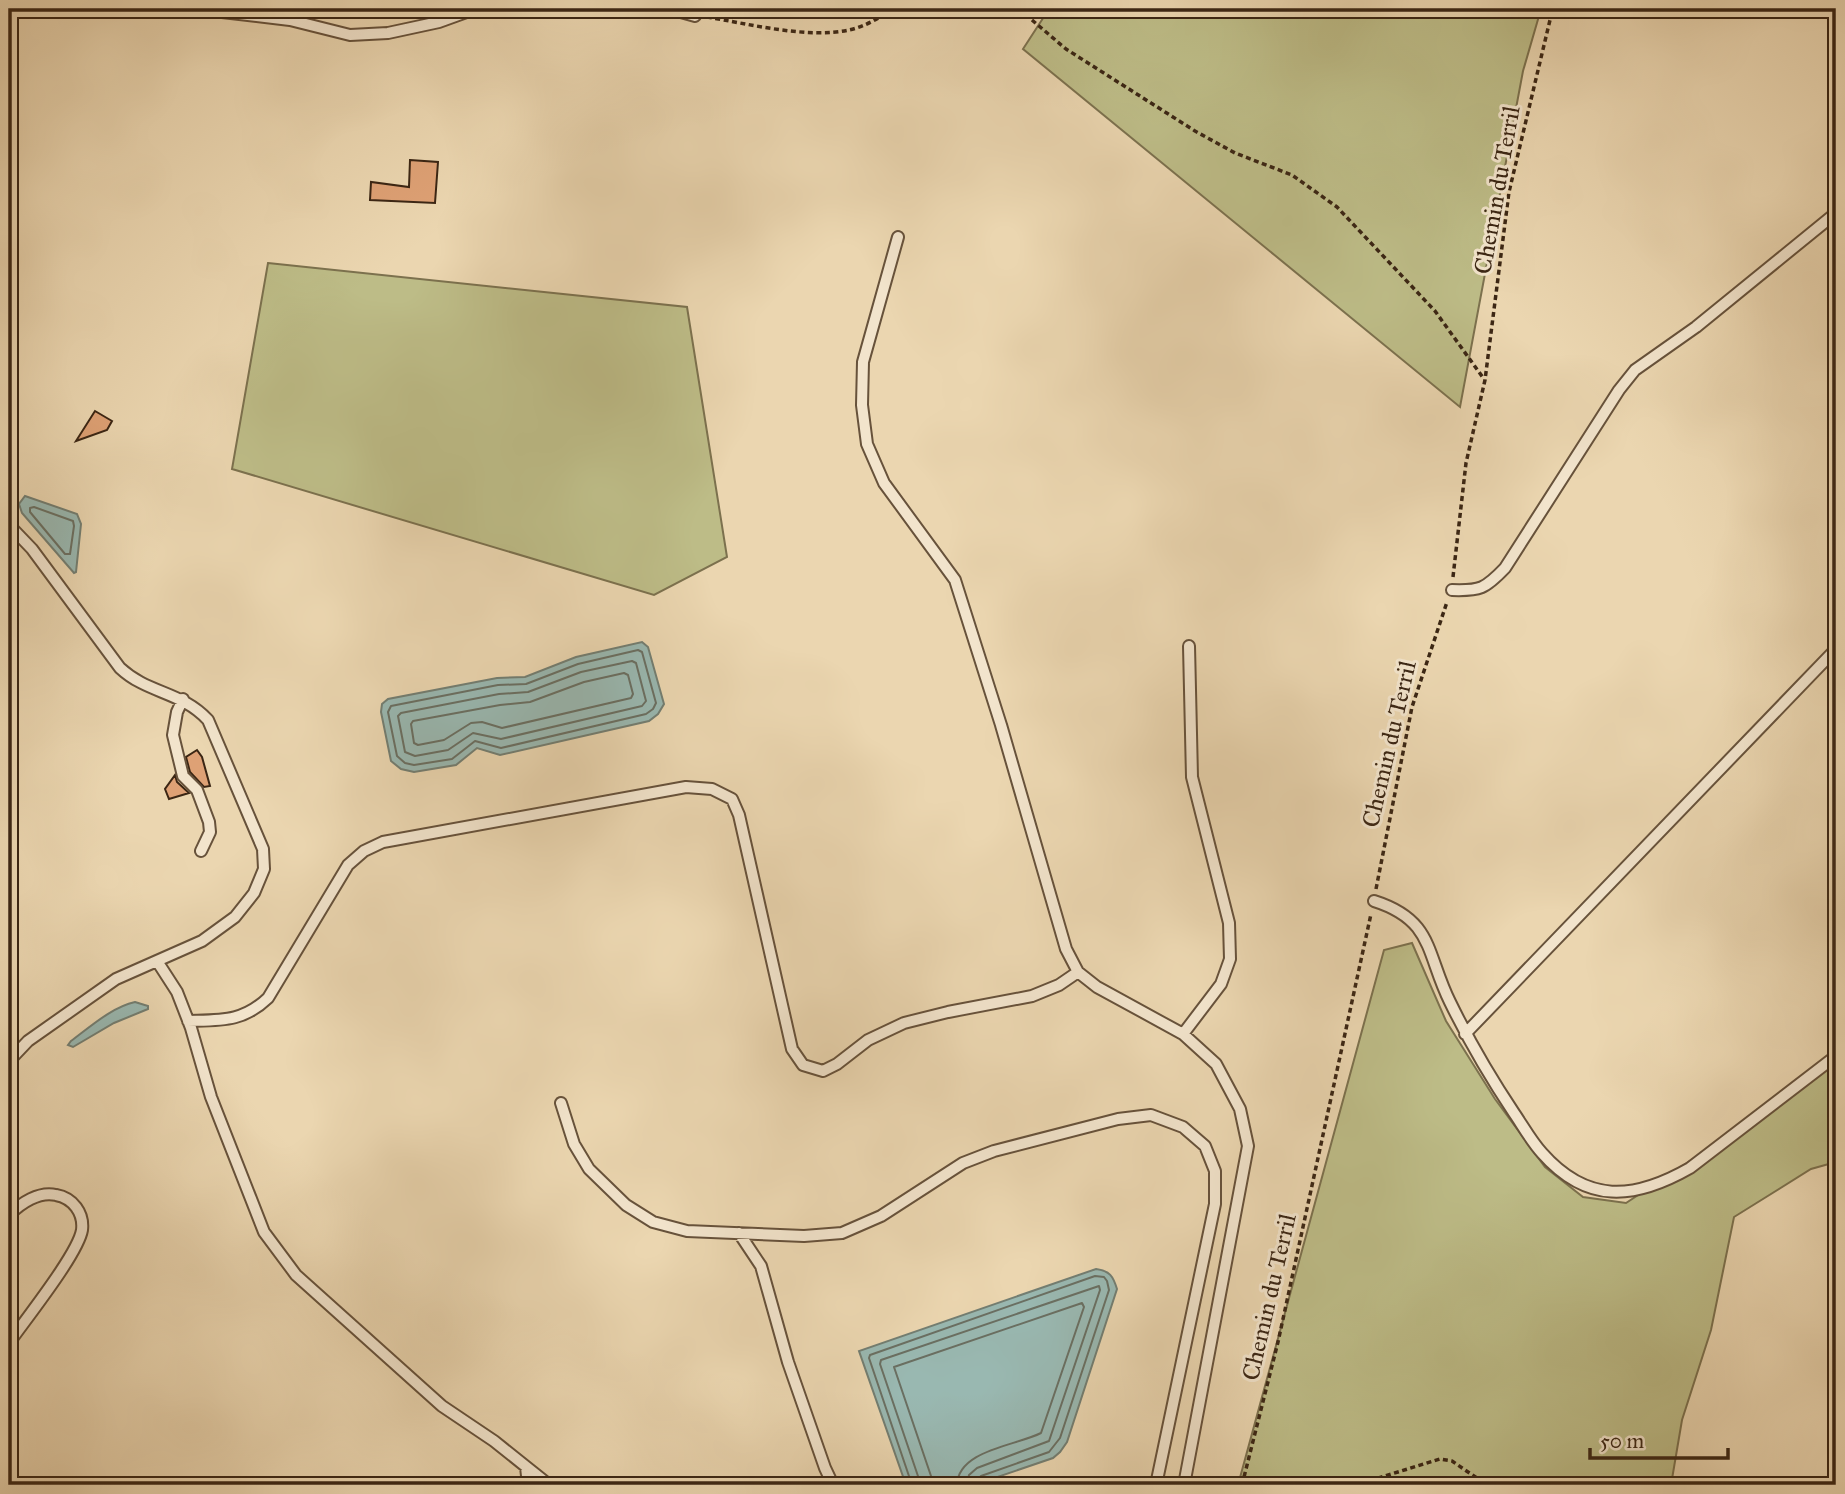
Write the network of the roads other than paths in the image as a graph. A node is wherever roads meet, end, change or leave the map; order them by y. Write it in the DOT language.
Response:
graph roads {
  1 [pos="197,9"];
  2 [pos="475,9"];
  3 [pos="670,9"];
  4 [pos="695,16"];
  5 [pos="1836,213"];
  6 [pos="898,236"];
  7 [pos="9,525"];
  8 [pos="1452,590"];
  9 [pos="1189,646"];
  10 [pos="1836,649"];
  11 [pos="183,699"];
  12 [pos="201,851"];
  13 [pos="1374,901"];
  14 [pos="157,961"];
  15 [pos="1078,972"];
  16 [pos="188,1021"];
  17 [pos="1183,1034"];
  18 [pos="1465,1034"];
  19 [pos="1836,1056"];
  20 [pos="9,1061"];
  21 [pos="561,1103"];
  22 [pos="9,1215"];
  23 [pos="739,1233"];
  24 [pos="9,1343"];
  25 [pos="526,1467"];
  26 [pos="528,1485"];
  27 [pos="549,1485"];
  28 [pos="833,1485"];
  29 [pos="1156,1485"];
  30 [pos="1184,1485"];
  1 -- 2 [label="lane"];
  3 -- 4 [label="lane"];
  5 -- 8 [label="lane"];
  6 -- 15 [label="lane"];
  7 -- 11 [label="lane"];
  9 -- 17 [label="lane"];
  10 -- 18 [label="lane"];
  11 -- 12 [label="lane"];
  11 -- 14 [label="lane"];
  13 -- 18 [label="lane"];
  14 -- 16 [label="lane"];
  14 -- 20 [label="lane"];
  15 -- 16 [label="lane"];
  15 -- 17 [label="lane"];
  16 -- 25 [label="lane"];
  17 -- 30 [label="lane"];
  18 -- 19 [label="lane"];
  21 -- 23 [label="lane"];
  22 -- 24 [label="lane"];
  23 -- 28 [label="lane"];
  23 -- 29 [label="lane"];
  25 -- 26 [label="lane"];
  25 -- 27 [label="lane"];
}
